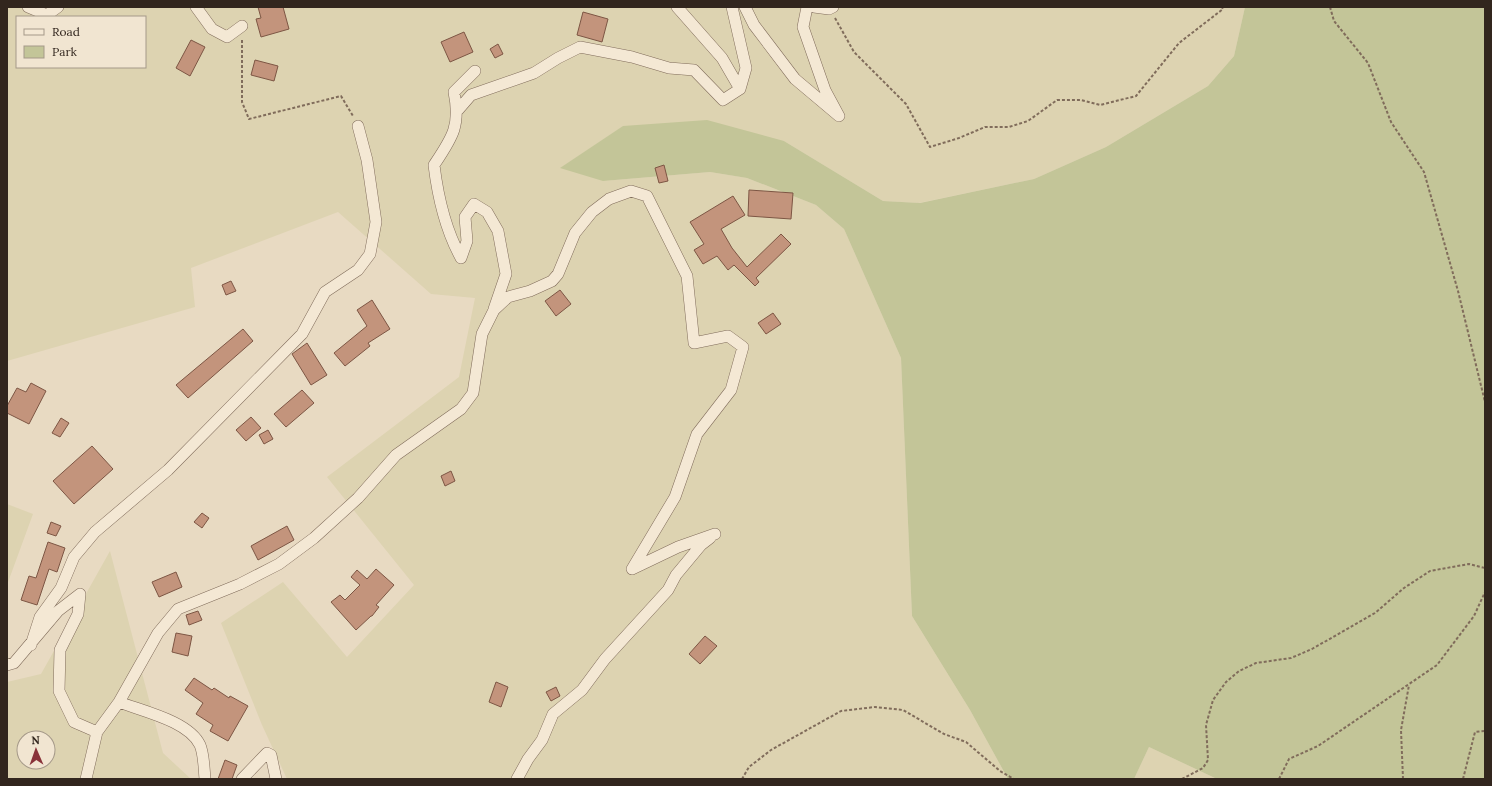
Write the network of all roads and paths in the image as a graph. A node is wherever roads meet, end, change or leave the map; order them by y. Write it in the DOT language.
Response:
graph roads {
  1 [pos="28,7"];
  2 [pos="58,7"];
  3 [pos="196,7"];
  4 [pos="677,7"];
  5 [pos="732,7"];
  6 [pos="745,7"];
  7 [pos="807,7"];
  8 [pos="814,7"];
  9 [pos="1222,7"];
  10 [pos="1330,7"];
  11 [pos="831,8"];
  12 [pos="242,26"];
  13 [pos="475,71"];
  14 [pos="740,89"];
  15 [pos="458,110"];
  16 [pos="358,126"];
  17 [pos="494,310"];
  18 [pos="1485,402"];
  19 [pos="1485,568"];
  20 [pos="1485,592"];
  21 [pos="31,645"];
  22 [pos="7,665"];
  23 [pos="1409,685"];
  24 [pos="119,702"];
  25 [pos="1485,731"];
  26 [pos="97,732"];
  27 [pos="86,779"];
  28 [pos="205,779"];
  29 [pos="242,779"];
  30 [pos="276,779"];
  31 [pos="517,779"];
  32 [pos="742,779"];
  33 [pos="1014,779"];
  34 [pos="1182,779"];
  35 [pos="1279,779"];
  36 [pos="1403,779"];
  37 [pos="1463,779"];
  1 -- 2 [label="street"];
  3 -- 12 [label="street"];
  4 -- 14 [label="street"];
  5 -- 14 [label="street"];
  6 -- 7 [label="street"];
  8 -- 11 [label="street"];
  9 -- 11 [label="path"];
  10 -- 18 [label="path"];
  12 -- 16 [label="path"];
  13 -- 15 [label="street"];
  14 -- 15 [label="street"];
  15 -- 17 [label="street"];
  16 -- 21 [label="street"];
  17 -- 24 [label="street"];
  17 -- 31 [label="street"];
  19 -- 34 [label="path"];
  20 -- 23 [label="path"];
  21 -- 22 [label="street"];
  21 -- 26 [label="street"];
  23 -- 35 [label="path"];
  23 -- 36 [label="path"];
  24 -- 26 [label="street"];
  24 -- 28 [label="street"];
  25 -- 37 [label="path"];
  26 -- 27 [label="street"];
  29 -- 30 [label="street"];
  32 -- 33 [label="path"];
}
